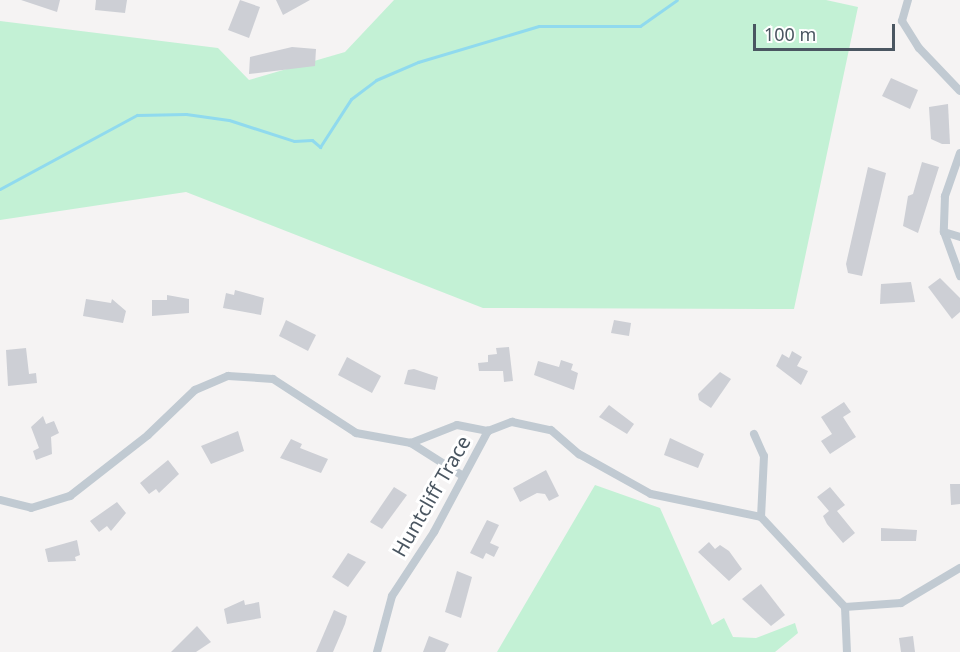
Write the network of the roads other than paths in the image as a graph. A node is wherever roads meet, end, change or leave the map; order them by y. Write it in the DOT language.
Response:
graph roads {
  1 [pos="908,0"];
  2 [pos="960,92"];
  3 [pos="960,153"];
  4 [pos="944,232"];
  5 [pos="960,237"];
  6 [pos="960,276"];
  7 [pos="488,431"];
  8 [pos="754,434"];
  9 [pos="411,443"];
  10 [pos="463,476"];
  11 [pos="0,500"];
  12 [pos="761,517"];
  13 [pos="960,568"];
  14 [pos="845,608"];
  15 [pos="377,652"];
  16 [pos="847,652"];
  1 -- 2 [label="street"];
  3 -- 4 [label="street"];
  4 -- 5 [label="street"];
  4 -- 6 [label="street"];
  7 -- 9 [label="street"];
  7 -- 10 [label="street, Huntcliff Trace"];
  7 -- 12 [label="street, Huntcliff Trace"];
  8 -- 12 [label="street"];
  9 -- 10 [label="street"];
  9 -- 11 [label="street"];
  10 -- 15 [label="street, Huntcliff Trace"];
  12 -- 14 [label="street"];
  13 -- 14 [label="street"];
  14 -- 16 [label="street"];
}
